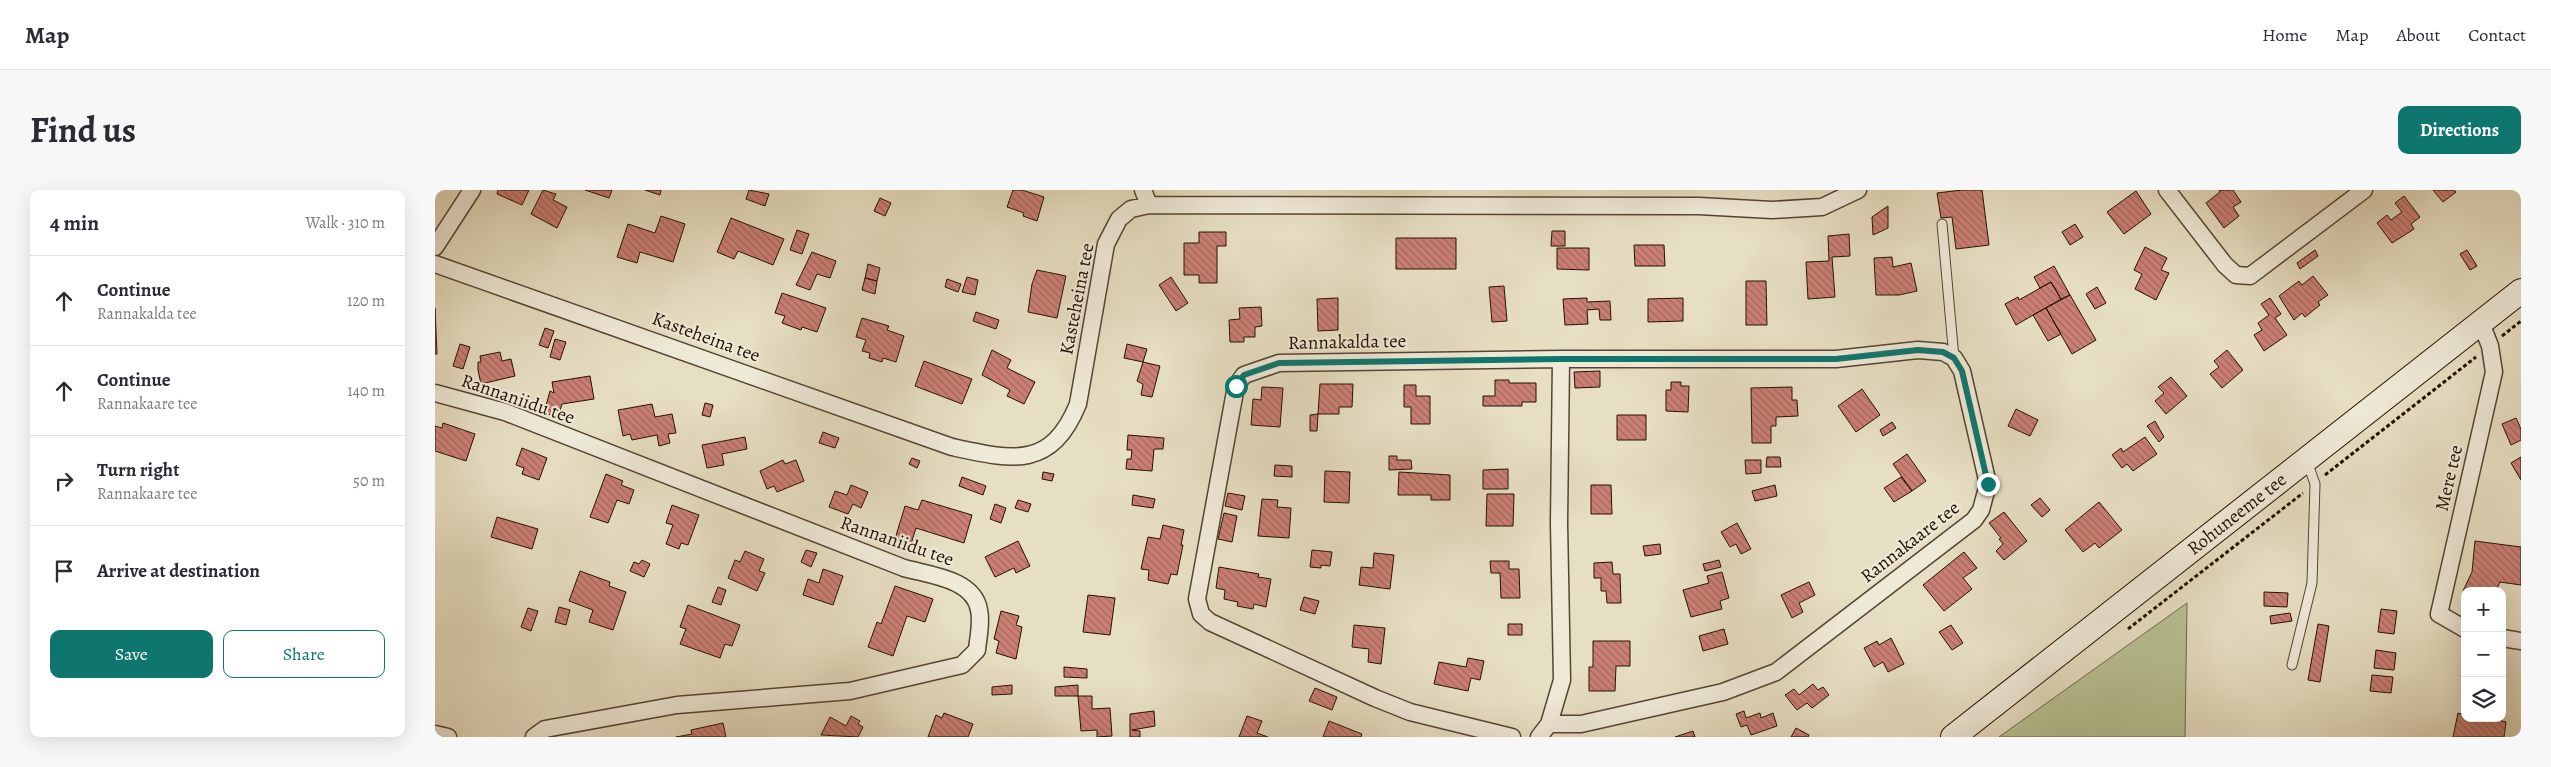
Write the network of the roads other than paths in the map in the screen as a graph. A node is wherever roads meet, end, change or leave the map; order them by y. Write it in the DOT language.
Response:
graph roads {
  1 [pos="472,190"];
  2 [pos="1858,190"];
  3 [pos="2167,190"];
  4 [pos="2364,190"];
  5 [pos="1146,197"];
  6 [pos="1942,224"];
  7 [pos="435,247"];
  8 [pos="435,264"];
  9 [pos="2521,290"];
  10 [pos="2481,323"];
  11 [pos="1954,358"];
  12 [pos="1561,359"];
  13 [pos="435,393"];
  14 [pos="2307,460"];
  15 [pos="2461,627"];
  16 [pos="2506,639"];
  17 [pos="2521,641"];
  18 [pos="2292,665"];
  19 [pos="1549,724"];
  20 [pos="435,734"];
  21 [pos="1963,734"];
  22 [pos="448,737"];
  23 [pos="534,737"];
  24 [pos="1512,737"];
  25 [pos="1539,737"];
  1 -- 7 [label="street"];
  2 -- 5 [label="street, Kasteheina tee"];
  3 -- 4 [label="street"];
  5 -- 8 [label="street, Kasteheina tee"];
  6 -- 11 [label="lane"];
  9 -- 10 [label="street, Rohuneeme tee"];
  10 -- 14 [label="street, Rohuneeme tee"];
  10 -- 15 [label="street, Mere tee"];
  11 -- 12 [label="street"];
  11 -- 19 [label="street, Rannakaare tee"];
  12 -- 19 [label="street"];
  12 -- 24 [label="street, Rannakalda tee"];
  13 -- 23 [label="street, Rannaniidu tee"];
  14 -- 18 [label="lane"];
  14 -- 21 [label="street, Rohuneeme tee"];
  16 -- 17 [label="street"];
  19 -- 25 [label="street"];
  20 -- 22 [label="street"];
}
